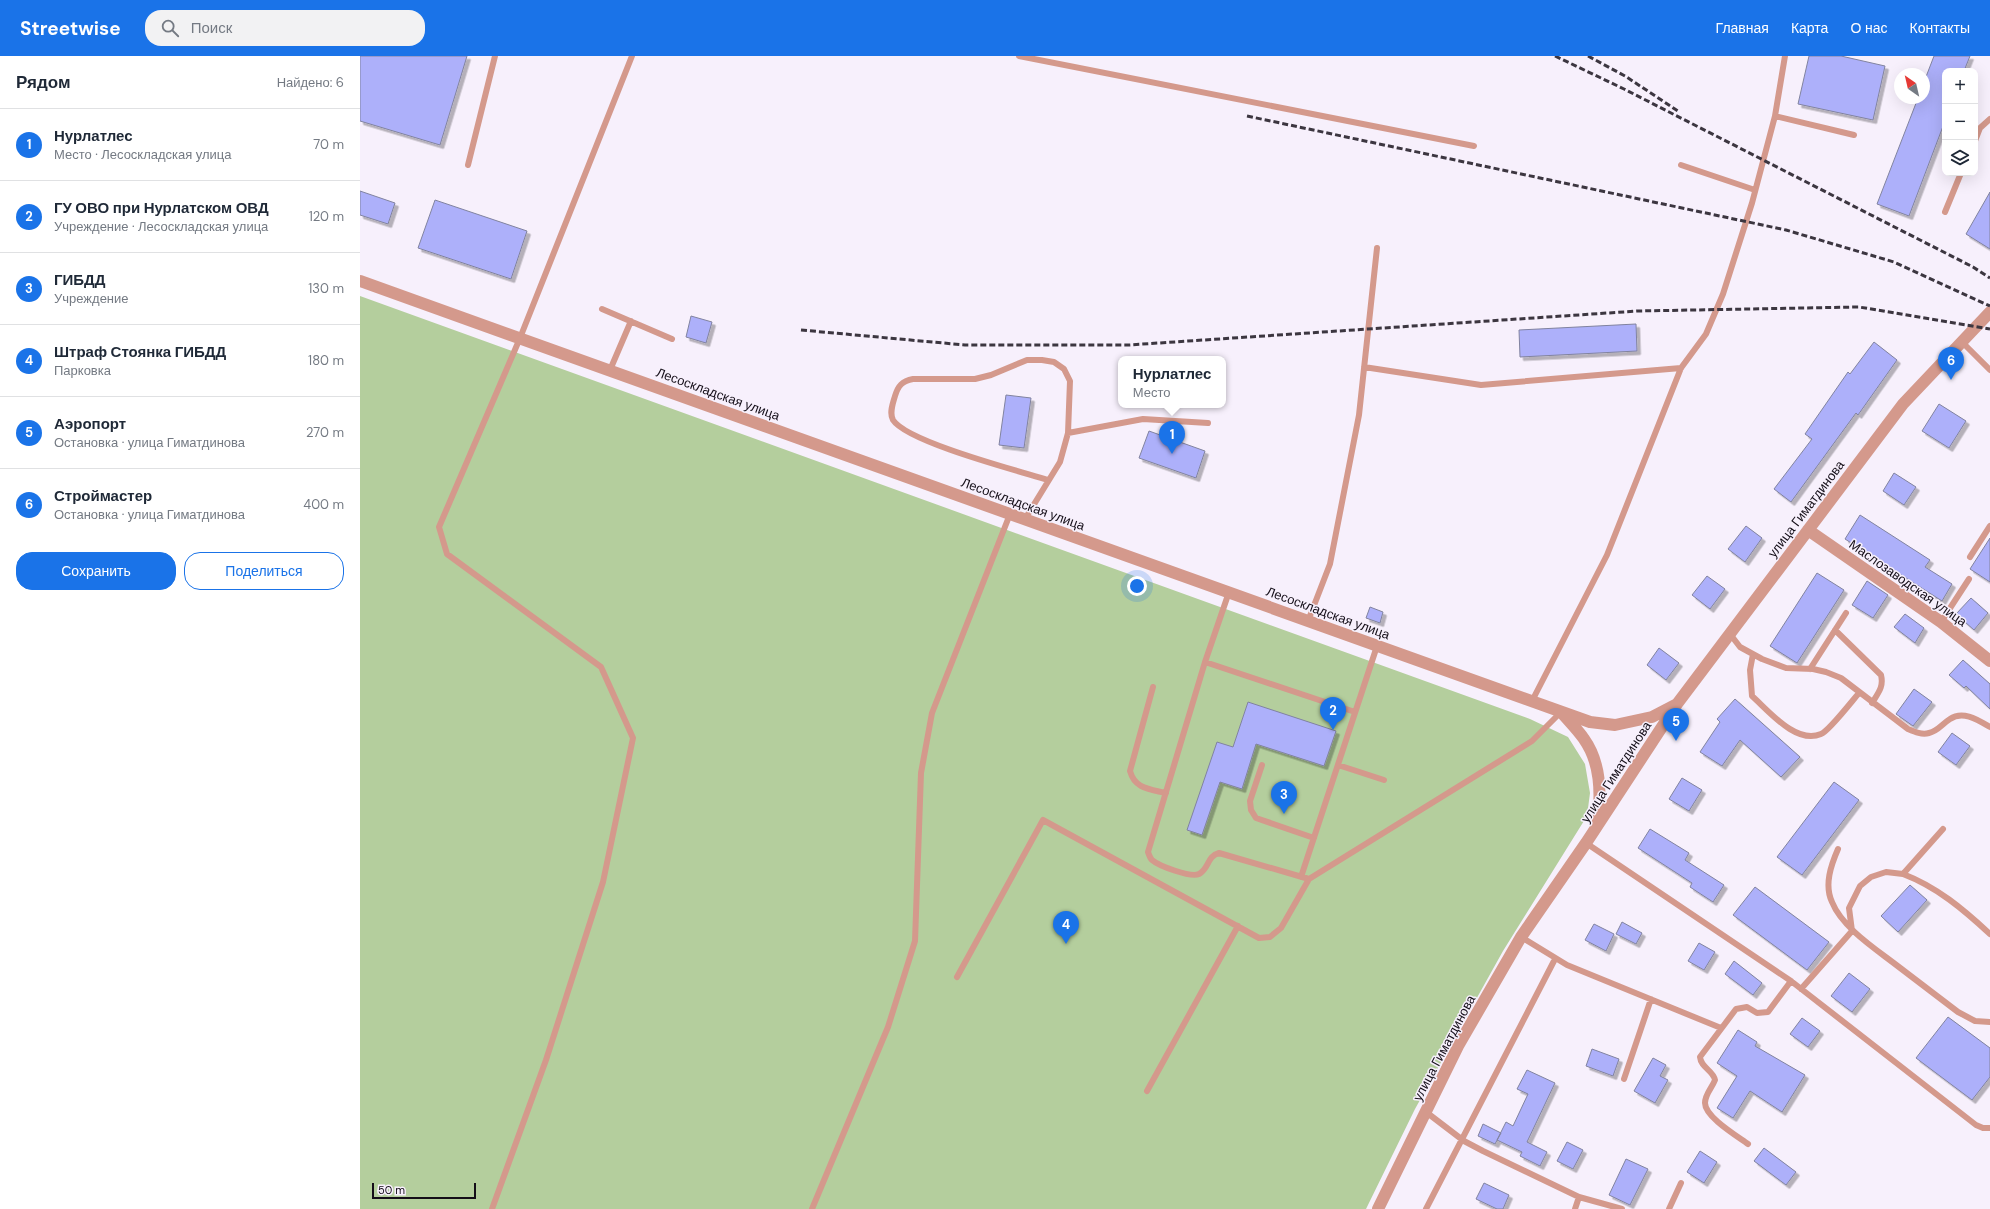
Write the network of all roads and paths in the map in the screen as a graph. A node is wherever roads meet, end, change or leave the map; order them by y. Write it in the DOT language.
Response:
graph roads {
  1 [pos="495,56"];
  2 [pos="632,56"];
  3 [pos="1019,56"];
  4 [pos="1785,56"];
  5 [pos="1775,116"];
  6 [pos="1990,119"];
  7 [pos="1854,135"];
  8 [pos="1975,140"];
  9 [pos="1474,146"];
  10 [pos="468,165"];
  11 [pos="1681,165"];
  12 [pos="1960,176"];
  13 [pos="1755,190"];
  14 [pos="1945,212"];
  15 [pos="1377,248"];
  16 [pos="360,281"];
  17 [pos="602,309"];
  18 [pos="1990,312"];
  19 [pos="631,321"];
  20 [pos="520,338"];
  21 [pos="672,339"];
  22 [pos="1962,342"];
  23 [pos="1364,367"];
  24 [pos="1681,368"];
  25 [pos="610,370"];
  26 [pos="1990,370"];
  27 [pos="1208,423"];
  28 [pos="1068,433"];
  29 [pos="1048,480"];
  30 [pos="1010,514"];
  31 [pos="1025,519"];
  32 [pos="1990,526"];
  33 [pos="1808,530"];
  34 [pos="1970,557"];
  35 [pos="1969,579"];
  36 [pos="1229,592"];
  37 [pos="1846,613"];
  38 [pos="1308,621"];
  39 [pos="1941,622"];
  40 [pos="1835,630"];
  41 [pos="1730,634"];
  42 [pos="1377,646"];
  43 [pos="1753,654"];
  44 [pos="1990,661"];
  45 [pos="1205,662"];
  46 [pos="1810,669"];
  47 [pos="1153,687"];
  48 [pos="1859,693"];
  49 [pos="1532,701"];
  50 [pos="1872,702"];
  51 [pos="1677,704"];
  52 [pos="1355,712"];
  53 [pos="1561,712"];
  54 [pos="1990,727"];
  55 [pos="1262,765"];
  56 [pos="1338,765"];
  57 [pos="1384,780"];
  58 [pos="1166,793"];
  59 [pos="1598,824"];
  60 [pos="1943,829"];
  61 [pos="1314,838"];
  62 [pos="1586,843"];
  63 [pos="1838,849"];
  64 [pos="1903,874"];
  65 [pos="1301,877"];
  66 [pos="1309,879"];
  67 [pos="1238,926"];
  68 [pos="1852,931"];
  69 [pos="1990,934"];
  70 [pos="1521,937"];
  71 [pos="1555,959"];
  72 [pos="957,977"];
  73 [pos="1791,981"];
  74 [pos="1801,989"];
  75 [pos="1650,999"];
  76 [pos="1990,1022"];
  77 [pos="1721,1028"];
  78 [pos="1624,1079"];
  79 [pos="1147,1091"];
  80 [pos="1426,1112"];
  81 [pos="1990,1128"];
  82 [pos="1463,1139"];
  83 [pos="1748,1144"];
  84 [pos="1681,1183"];
  85 [pos="1579,1197"];
  86 [pos="492,1209"];
  87 [pos="812,1209"];
  88 [pos="1378,1209"];
  89 [pos="1426,1209"];
  90 [pos="1575,1209"];
  91 [pos="1622,1209"];
  92 [pos="1669,1209"];
  1 -- 10 [label="lane"];
  2 -- 20 [label="lane"];
  3 -- 9 [label="lane"];
  4 -- 5 [label="lane"];
  5 -- 7 [label="lane"];
  5 -- 13 [label="lane"];
  6 -- 8 [label="lane"];
  11 -- 13 [label="lane"];
  12 -- 14 [label="lane"];
  13 -- 24 [label="lane"];
  15 -- 23 [label="lane"];
  16 -- 20 [label="street, Лесоскладская улица"];
  17 -- 19 [label="lane"];
  18 -- 22 [label="street, улица Гиматдинова"];
  19 -- 21 [label="lane"];
  19 -- 25 [label="lane"];
  20 -- 25 [label="street, Лесоскладская улица"];
  20 -- 86 [label="lane"];
  22 -- 26 [label="lane"];
  22 -- 33 [label="street, улица Гиматдинова"];
  23 -- 24 [label="lane"];
  23 -- 38 [label="lane"];
  24 -- 49 [label="lane"];
  25 -- 30 [label="street, Лесоскладская улица"];
  27 -- 28 [label="lane"];
  28 -- 29 [label="lane"];
  28 -- 29 [label="lane"];
  29 -- 31 [label="lane"];
  30 -- 31 [label="street, Лесоскладская улица"];
  30 -- 87 [label="lane"];
  31 -- 36 [label="street, Лесоскладская улица"];
  32 -- 34 [label="lane"];
  33 -- 39 [label="street, Маслозаводская улица"];
  33 -- 41 [label="street, улица Гиматдинова"];
  35 -- 39 [label="lane"];
  36 -- 38 [label="street, Лесоскладская улица"];
  36 -- 45 [label="lane"];
  37 -- 40 [label="lane"];
  38 -- 42 [label="street, Лесоскладская улица"];
  39 -- 44 [label="street, Маслозаводская улица"];
  40 -- 46 [label="lane"];
  40 -- 50 [label="lane"];
  41 -- 43 [label="lane"];
  41 -- 51 [label="street, улица Гиматдинова"];
  42 -- 49 [label="street, Лесоскладская улица"];
  42 -- 52 [label="lane"];
  43 -- 46 [label="lane"];
  43 -- 48 [label="lane"];
  45 -- 52 [label="lane"];
  45 -- 58 [label="lane"];
  46 -- 48 [label="lane"];
  47 -- 58 [label="lane"];
  48 -- 50 [label="lane"];
  49 -- 53 [label="street, Лесоскладская улица"];
  50 -- 54 [label="lane"];
  51 -- 53 [label="street, Лесоскладская улица"];
  51 -- 59 [label="street, улица Гиматдинова"];
  52 -- 56 [label="lane"];
  53 -- 59 [label="street"];
  53 -- 66 [label="lane"];
  55 -- 61 [label="lane"];
  56 -- 57 [label="lane"];
  56 -- 61 [label="lane"];
  58 -- 65 [label="lane"];
  59 -- 62 [label="street, улица Гиматдинова"];
  60 -- 64 [label="lane"];
  61 -- 65 [label="lane"];
  62 -- 70 [label="street, улица Гиматдинова"];
  62 -- 73 [label="lane"];
  63 -- 68 [label="lane"];
  64 -- 68 [label="lane"];
  64 -- 69 [label="lane"];
  65 -- 66 [label="lane"];
  66 -- 67 [label="lane"];
  67 -- 72 [label="lane"];
  67 -- 79 [label="lane"];
  68 -- 74 [label="lane"];
  68 -- 76 [label="lane"];
  70 -- 71 [label="lane"];
  70 -- 80 [label="street, улица Гиматдинова"];
  71 -- 75 [label="lane"];
  71 -- 82 [label="lane"];
  73 -- 74 [label="lane"];
  73 -- 77 [label="lane"];
  74 -- 81 [label="lane"];
  75 -- 77 [label="lane"];
  75 -- 78 [label="lane"];
  77 -- 83 [label="lane"];
  80 -- 82 [label="lane"];
  80 -- 88 [label="street, улица Гиматдинова"];
  82 -- 85 [label="lane"];
  82 -- 89 [label="lane"];
  84 -- 92 [label="lane"];
  85 -- 90 [label="lane"];
  85 -- 91 [label="lane"];
}
